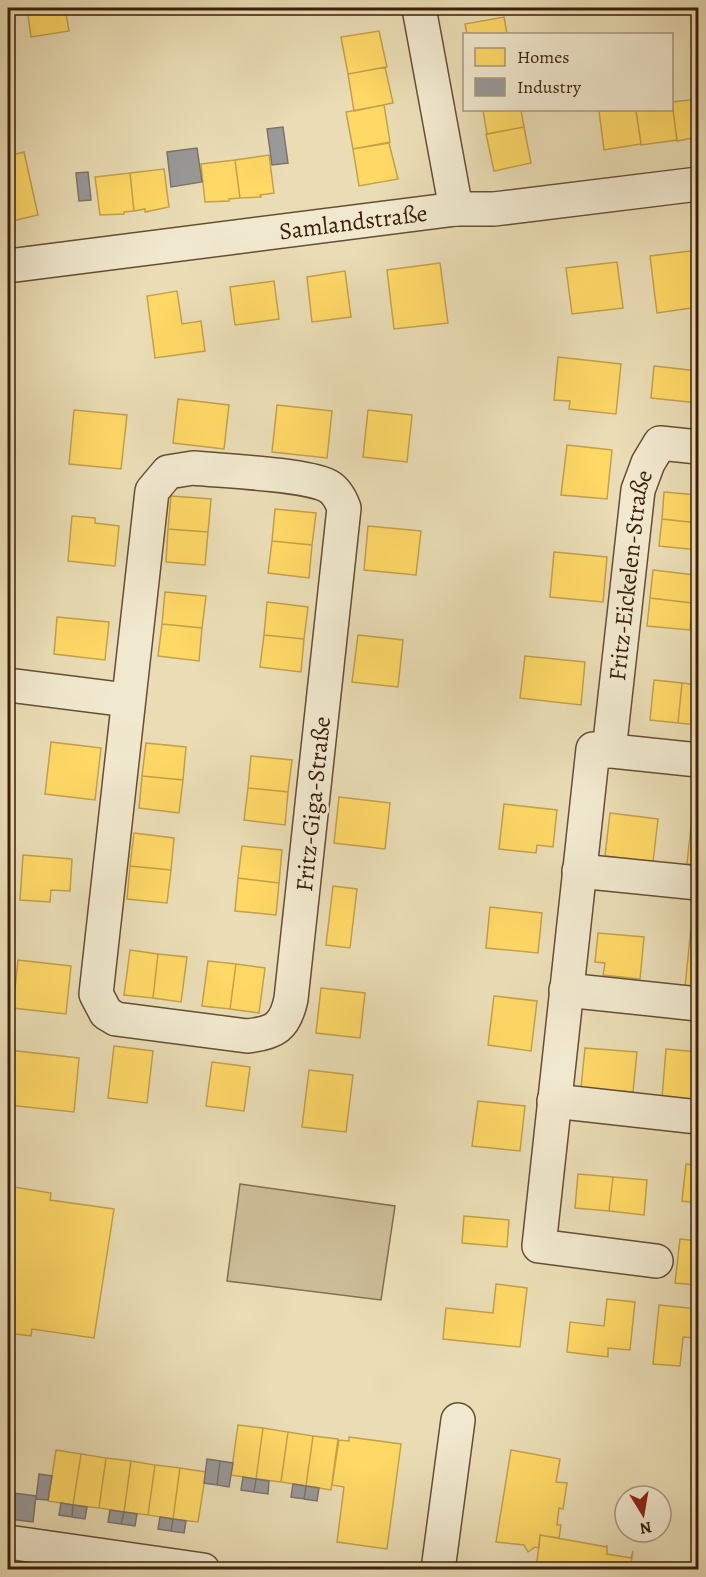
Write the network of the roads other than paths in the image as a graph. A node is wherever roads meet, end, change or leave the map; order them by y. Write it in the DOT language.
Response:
graph roads {
  1 [pos="418,8"];
  2 [pos="699,184"];
  3 [pos="456,209"];
  4 [pos="8,266"];
  5 [pos="699,447"];
  6 [pos="8,685"];
  7 [pos="127,700"];
  8 [pos="609,751"];
  9 [pos="699,760"];
  10 [pos="579,871"];
  11 [pos="699,884"];
  12 [pos="566,990"];
  13 [pos="699,1004"];
  14 [pos="554,1101"];
  15 [pos="699,1117"];
  16 [pos="656,1261"];
  17 [pos="458,1420"];
  18 [pos="8,1542"];
  19 [pos="203,1569"];
  20 [pos="438,1569"];
  1 -- 3 [label="street"];
  2 -- 3 [label="street, Samlandstraße"];
  3 -- 4 [label="street, Samlandstraße"];
  5 -- 8 [label="street, Fritz-Eickelen-Straße"];
  6 -- 7 [label="street"];
  7 -- 7 [label="street, Fritz-Giga-Straße"];
  8 -- 9 [label="street"];
  8 -- 10 [label="street"];
  10 -- 11 [label="street"];
  10 -- 12 [label="street"];
  12 -- 13 [label="street"];
  12 -- 14 [label="street"];
  14 -- 15 [label="street"];
  14 -- 16 [label="street"];
  17 -- 20 [label="street"];
  18 -- 19 [label="street"];
}
